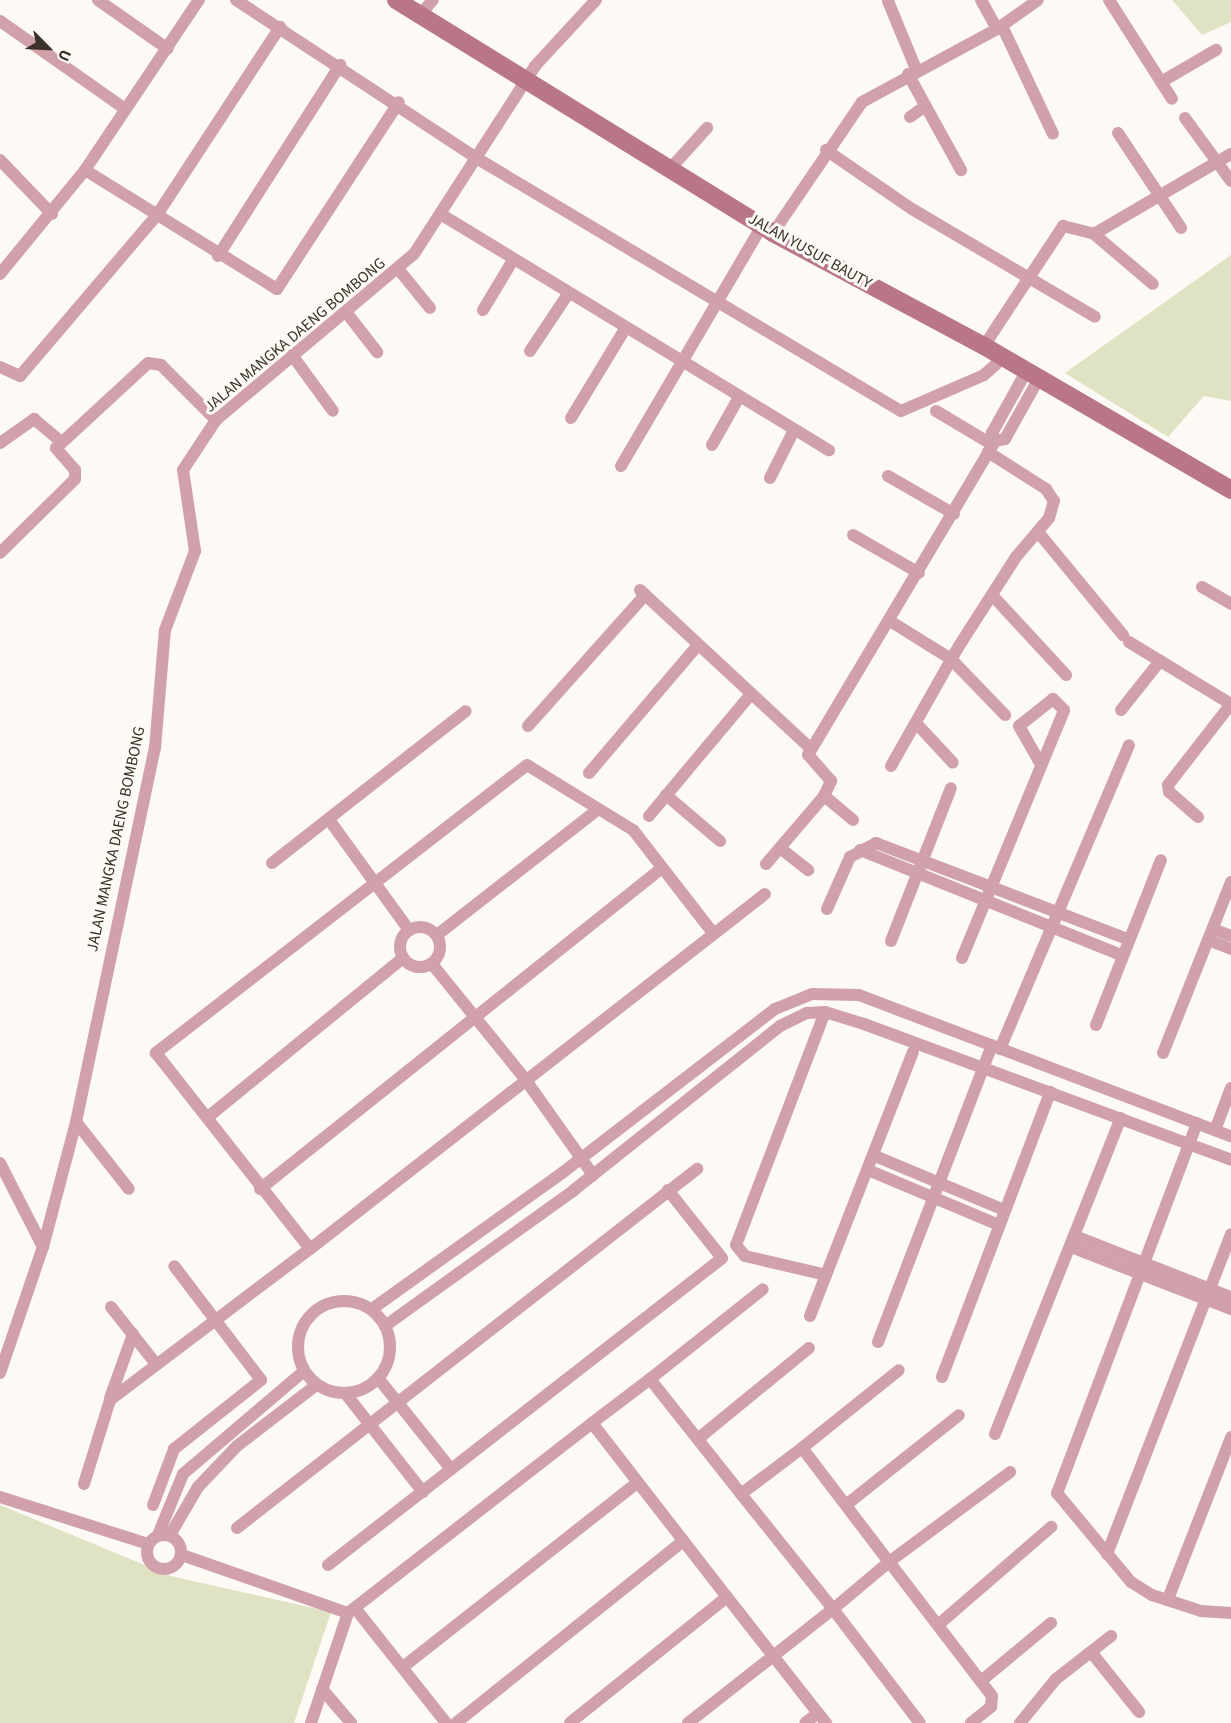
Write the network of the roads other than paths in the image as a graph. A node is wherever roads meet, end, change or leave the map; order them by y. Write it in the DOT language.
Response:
graph roads {
  1 [pos="98,0"];
  2 [pos="199,0"];
  3 [pos="236,0"];
  4 [pos="396,0"];
  5 [pos="434,0"];
  6 [pos="596,0"];
  7 [pos="981,0"];
  8 [pos="1038,0"];
  9 [pos="1109,0"];
  10 [pos="888,2"];
  11 [pos="419,16"];
  12 [pos="0,21"];
  13 [pos="280,27"];
  14 [pos="999,28"];
  15 [pos="168,49"];
  16 [pos="1216,50"];
  17 [pos="340,65"];
  18 [pos="912,72"];
  19 [pos="526,80"];
  20 [pos="1161,82"];
  21 [pos="1172,99"];
  22 [pos="399,102"];
  23 [pos="925,106"];
  24 [pos="124,108"];
  25 [pos="910,117"];
  26 [pos="1185,118"];
  27 [pos="707,128"];
  28 [pos="1118,133"];
  29 [pos="1053,134"];
  30 [pos="826,150"];
  31 [pos="1231,154"];
  32 [pos="478,159"];
  33 [pos="0,160"];
  34 [pos="1217,164"];
  35 [pos="85,170"];
  36 [pos="669,170"];
  37 [pos="961,170"];
  38 [pos="1231,181"];
  39 [pos="1161,198"];
  40 [pos="52,214"];
  41 [pos="157,215"];
  42 [pos="442,215"];
  43 [pos="1181,228"];
  44 [pos="768,229"];
  45 [pos="1094,234"];
  46 [pos="218,256"];
  47 [pos="513,260"];
  48 [pos="2,269"];
  49 [pos="399,270"];
  50 [pos="1029,278"];
  51 [pos="1153,284"];
  52 [pos="567,294"];
  53 [pos="715,302"];
  54 [pos="430,308"];
  55 [pos="483,310"];
  56 [pos="346,312"];
  57 [pos="1095,317"];
  58 [pos="625,330"];
  59 [pos="984,346"];
  60 [pos="530,351"];
  61 [pos="376,352"];
  62 [pos="292,355"];
  63 [pos="1004,357"];
  64 [pos="682,362"];
  65 [pos="0,367"];
  66 [pos="1032,376"];
  67 [pos="739,397"];
  68 [pos="333,411"];
  69 [pos="936,411"];
  70 [pos="571,417"];
  71 [pos="216,420"];
  72 [pos="794,429"];
  73 [pos="61,442"];
  74 [pos="0,443"];
  75 [pos="712,445"];
  76 [pos="992,446"];
  77 [pos="829,450"];
  78 [pos="621,466"];
  79 [pos="888,476"];
  80 [pos="770,478"];
  81 [pos="1231,490"];
  82 [pos="954,514"];
  83 [pos="1038,532"];
  84 [pos="853,535"];
  85 [pos="0,553"];
  86 [pos="919,573"];
  87 [pos="1202,587"];
  88 [pos="992,595"];
  89 [pos="1231,604"];
  90 [pos="890,621"];
  91 [pos="697,646"];
  92 [pos="951,659"];
  93 [pos="1160,661"];
  94 [pos="1066,675"];
  95 [pos="750,695"];
  96 [pos="1231,704"];
  97 [pos="1121,710"];
  98 [pos="466,711"];
  99 [pos="1005,715"];
  100 [pos="916,723"];
  101 [pos="528,726"];
  102 [pos="1129,745"];
  103 [pos="811,749"];
  104 [pos="953,763"];
  105 [pos="1040,763"];
  106 [pos="891,766"];
  107 [pos="589,773"];
  108 [pos="951,788"];
  109 [pos="666,795"];
  110 [pos="824,796"];
  111 [pos="598,809"];
  112 [pos="649,816"];
  113 [pos="1198,817"];
  114 [pos="330,820"];
  115 [pos="853,820"];
  116 [pos="720,841"];
  117 [pos="876,843"];
  118 [pos="780,848"];
  119 [pos="860,850"];
  120 [pos="871,858"];
  121 [pos="924,860"];
  122 [pos="1161,860"];
  123 [pos="272,863"];
  124 [pos="766,864"];
  125 [pos="662,868"];
  126 [pos="808,870"];
  127 [pos="918,875"];
  128 [pos="373,880"];
  129 [pos="1231,882"];
  130 [pos="991,887"];
  131 [pos="765,894"];
  132 [pos="985,901"];
  133 [pos="827,909"];
  134 [pos="1060,914"];
  135 [pos="1054,929"];
  136 [pos="409,930"];
  137 [pos="713,933"];
  138 [pos="1210,934"];
  139 [pos="437,935"];
  140 [pos="1231,936"];
  141 [pos="1128,939"];
  142 [pos="891,941"];
  143 [pos="1231,949"];
  144 [pos="1121,955"];
  145 [pos="403,958"];
  146 [pos="962,958"];
  147 [pos="432,964"];
  148 [pos="775,1009"];
  149 [pos="825,1012"];
  150 [pos="477,1017"];
  151 [pos="1096,1025"];
  152 [pos="780,1026"];
  153 [pos="996,1047"];
  154 [pos="913,1052"];
  155 [pos="1163,1053"];
  156 [pos="983,1068"];
  157 [pos="525,1078"];
  158 [pos="1231,1088"];
  159 [pos="1050,1092"];
  160 [pos="208,1117"];
  161 [pos="1121,1118"];
  162 [pos="76,1122"];
  163 [pos="1197,1123"];
  164 [pos="1215,1130"];
  165 [pos="1231,1136"];
  166 [pos="1191,1144"];
  167 [pos="874,1156"];
  168 [pos="581,1158"];
  169 [pos="1231,1160"];
  170 [pos="0,1163"];
  171 [pos="697,1169"];
  172 [pos="868,1170"];
  173 [pos="562,1173"];
  174 [pos="593,1175"];
  175 [pos="939,1183"];
  176 [pos="129,1189"];
  177 [pos="260,1189"];
  178 [pos="574,1190"];
  179 [pos="669,1191"];
  180 [pos="934,1197"];
  181 [pos="1004,1210"];
  182 [pos="999,1225"];
  183 [pos="1231,1234"];
  184 [pos="1073,1242"];
  185 [pos="43,1247"];
  186 [pos="310,1249"];
  187 [pos="174,1266"];
  188 [pos="1142,1269"];
  189 [pos="826,1275"];
  190 [pos="763,1289"];
  191 [pos="1208,1294"];
  192 [pos="1231,1297"];
  193 [pos="111,1307"];
  194 [pos="1231,1308"];
  195 [pos="372,1310"];
  196 [pos="810,1316"];
  197 [pos="215,1318"];
  198 [pos="385,1326"];
  199 [pos="133,1334"];
  200 [pos="878,1342"];
  201 [pos="809,1348"];
  202 [pos="156,1364"];
  203 [pos="898,1370"];
  204 [pos="303,1372"];
  205 [pos="0,1373"];
  206 [pos="942,1377"];
  207 [pos="378,1378"];
  208 [pos="650,1378"];
  209 [pos="315,1386"];
  210 [pos="345,1393"];
  211 [pos="110,1400"];
  212 [pos="398,1403"];
  213 [pos="959,1415"];
  214 [pos="592,1423"];
  215 [pos="370,1425"];
  216 [pos="225,1433"];
  217 [pos="995,1434"];
  218 [pos="1231,1437"];
  219 [pos="699,1438"];
  220 [pos="237,1446"];
  221 [pos="802,1448"];
  222 [pos="451,1469"];
  223 [pos="1010,1472"];
  224 [pos="637,1483"];
  225 [pos="84,1484"];
  226 [pos="423,1492"];
  227 [pos="741,1494"];
  228 [pos="0,1497"];
  229 [pos="153,1505"];
  230 [pos="846,1505"];
  231 [pos="1051,1527"];
  232 [pos="237,1528"];
  233 [pos="164,1535"];
  234 [pos="683,1541"];
  235 [pos="148,1544"];
  236 [pos="1107,1554"];
  237 [pos="182,1555"];
  238 [pos="889,1562"];
  239 [pos="328,1565"];
  240 [pos="727,1597"];
  241 [pos="1168,1599"];
  242 [pos="833,1609"];
  243 [pos="351,1611"];
  244 [pos="1231,1613"];
  245 [pos="1051,1623"];
  246 [pos="938,1625"];
  247 [pos="1111,1636"];
  248 [pos="1090,1652"];
  249 [pos="773,1655"];
  250 [pos="403,1667"];
  251 [pos="981,1681"];
  252 [pos="322,1689"];
  253 [pos="1139,1712"];
  254 [pos="818,1713"];
  255 [pos="311,1723"];
  256 [pos="351,1723"];
  257 [pos="446,1723"];
  258 [pos="456,1723"];
  259 [pos="570,1723"];
  260 [pos="688,1723"];
  261 [pos="805,1723"];
  262 [pos="826,1723"];
  263 [pos="920,1723"];
  264 [pos="971,1723"];
  265 [pos="1020,1723"];
  1 -- 15 [label="street"];
  2 -- 15 [label="street"];
  3 -- 13 [label="street"];
  4 -- 11 [label="street, JALAN YUSUF BAUTY"];
  5 -- 11 [label="street"];
  6 -- 19 [label="street, JALAN MANGKA DAENG BOMBONG"];
  7 -- 14 [label="street"];
  8 -- 14 [label="street"];
  9 -- 20 [label="street"];
  10 -- 18 [label="street"];
  11 -- 19 [label="street, JALAN YUSUF BAUTY"];
  12 -- 24 [label="street"];
  13 -- 17 [label="street"];
  13 -- 41 [label="street"];
  14 -- 18 [label="street"];
  14 -- 29 [label="street"];
  15 -- 24 [label="street"];
  16 -- 20 [label="street"];
  17 -- 22 [label="street"];
  17 -- 46 [label="street"];
  18 -- 23 [label="street"];
  18 -- 30 [label="street"];
  19 -- 32 [label="street, JALAN MANGKA DAENG BOMBONG"];
  19 -- 36 [label="street, JALAN YUSUF BAUTY"];
  20 -- 21 [label="street"];
  22 -- 32 [label="street"];
  22 -- 46 [label="street"];
  23 -- 25 [label="street"];
  23 -- 37 [label="street"];
  24 -- 35 [label="street"];
  26 -- 34 [label="street"];
  27 -- 36 [label="street"];
  28 -- 39 [label="street"];
  30 -- 44 [label="street"];
  30 -- 50 [label="street"];
  31 -- 34 [label="street"];
  32 -- 42 [label="street, JALAN MANGKA DAENG BOMBONG"];
  32 -- 53 [label="street"];
  33 -- 40 [label="street"];
  34 -- 38 [label="street"];
  34 -- 39 [label="street"];
  35 -- 40 [label="street"];
  35 -- 41 [label="street"];
  36 -- 44 [label="street, JALAN YUSUF BAUTY"];
  39 -- 43 [label="street"];
  39 -- 45 [label="street"];
  40 -- 48 [label="street"];
  41 -- 46 [label="street"];
  41 -- 65 [label="street"];
  42 -- 47 [label="street"];
  42 -- 49 [label="street, JALAN MANGKA DAENG BOMBONG"];
  44 -- 53 [label="street"];
  44 -- 59 [label="street, JALAN YUSUF BAUTY"];
  45 -- 50 [label="street"];
  45 -- 51 [label="street"];
  47 -- 52 [label="street"];
  47 -- 55 [label="street"];
  49 -- 54 [label="street"];
  49 -- 56 [label="street, JALAN MANGKA DAENG BOMBONG"];
  50 -- 57 [label="street"];
  50 -- 59 [label="street"];
  52 -- 58 [label="street"];
  52 -- 60 [label="street"];
  53 -- 63 [label="street"];
  53 -- 64 [label="street"];
  56 -- 61 [label="street"];
  56 -- 62 [label="street, JALAN MANGKA DAENG BOMBONG"];
  58 -- 64 [label="street"];
  58 -- 70 [label="street"];
  59 -- 63 [label="street, JALAN YUSUF BAUTY"];
  62 -- 68 [label="street"];
  62 -- 71 [label="street, JALAN MANGKA DAENG BOMBONG"];
  63 -- 66 [label="street, JALAN YUSUF BAUTY"];
  64 -- 67 [label="street"];
  64 -- 78 [label="street"];
  66 -- 76 [label="street"];
  66 -- 81 [label="street, JALAN YUSUF BAUTY"];
  67 -- 72 [label="street"];
  67 -- 75 [label="street"];
  69 -- 76 [label="street"];
  71 -- 73 [label="street"];
  71 -- 162 [label="street, JALAN MANGKA DAENG BOMBONG"];
  72 -- 77 [label="street"];
  72 -- 80 [label="street"];
  73 -- 74 [label="street"];
  73 -- 85 [label="street"];
  76 -- 82 [label="street"];
  76 -- 83 [label="street"];
  79 -- 82 [label="street"];
  82 -- 86 [label="street"];
  83 -- 88 [label="street"];
  83 -- 93 [label="street"];
  84 -- 86 [label="street"];
  86 -- 90 [label="street"];
  87 -- 89 [label="street"];
  88 -- 92 [label="street"];
  88 -- 94 [label="street"];
  90 -- 92 [label="street"];
  90 -- 103 [label="street"];
  91 -- 95 [label="street"];
  91 -- 101 [label="street"];
  91 -- 107 [label="street"];
  92 -- 99 [label="street"];
  92 -- 100 [label="street"];
  93 -- 96 [label="street"];
  93 -- 97 [label="street"];
  95 -- 103 [label="street"];
  95 -- 109 [label="street"];
  96 -- 113 [label="street"];
  98 -- 114 [label="street"];
  100 -- 104 [label="street"];
  100 -- 106 [label="street"];
  102 -- 134 [label="street"];
  103 -- 110 [label="street"];
  105 -- 105 [label="street"];
  105 -- 130 [label="street"];
  108 -- 121 [label="street"];
  109 -- 112 [label="street"];
  109 -- 116 [label="street"];
  110 -- 115 [label="street"];
  110 -- 118 [label="street"];
  111 -- 125 [label="street"];
  111 -- 128 [label="street"];
  111 -- 139 [label="street"];
  114 -- 123 [label="street"];
  114 -- 128 [label="street"];
  117 -- 119 [label="street"];
  117 -- 120 [label="street"];
  117 -- 121 [label="street"];
  118 -- 124 [label="street"];
  118 -- 126 [label="street"];
  119 -- 120 [label="street"];
  119 -- 133 [label="street"];
  120 -- 127 [label="street"];
  121 -- 127 [label="street"];
  121 -- 130 [label="street"];
  122 -- 141 [label="street"];
  125 -- 137 [label="street"];
  125 -- 150 [label="street"];
  127 -- 132 [label="street"];
  127 -- 142 [label="street"];
  128 -- 136 [label="street"];
  128 -- 160 [label="street"];
  129 -- 138 [label="street"];
  130 -- 132 [label="street"];
  130 -- 134 [label="street"];
  131 -- 137 [label="street"];
  132 -- 135 [label="street"];
  132 -- 146 [label="street"];
  134 -- 135 [label="street"];
  134 -- 141 [label="street"];
  135 -- 144 [label="street"];
  135 -- 153 [label="street"];
  136 -- 139 [label="street"];
  136 -- 145 [label="street"];
  137 -- 157 [label="street"];
  138 -- 140 [label="street"];
  138 -- 143 [label="street"];
  138 -- 155 [label="street"];
  139 -- 147 [label="street"];
  141 -- 144 [label="street"];
  144 -- 151 [label="street"];
  145 -- 147 [label="street"];
  145 -- 160 [label="street"];
  147 -- 150 [label="street"];
  148 -- 152 [label="street"];
  148 -- 153 [label="street"];
  148 -- 168 [label="street"];
  149 -- 152 [label="street"];
  149 -- 156 [label="street"];
  149 -- 189 [label="street"];
  150 -- 157 [label="street"];
  150 -- 177 [label="street"];
  152 -- 174 [label="street"];
  153 -- 156 [label="street"];
  153 -- 163 [label="street"];
  154 -- 167 [label="street"];
  156 -- 159 [label="street"];
  156 -- 175 [label="street"];
  157 -- 168 [label="street"];
  157 -- 186 [label="street"];
  158 -- 164 [label="street"];
  159 -- 161 [label="street"];
  159 -- 181 [label="street"];
  160 -- 177 [label="street"];
  161 -- 166 [label="street"];
  161 -- 184 [label="street"];
  162 -- 176 [label="street"];
  162 -- 185 [label="street, JALAN MANGKA DAENG BOMBONG"];
  163 -- 164 [label="street"];
  163 -- 166 [label="street"];
  164 -- 165 [label="street"];
  166 -- 169 [label="street"];
  166 -- 188 [label="street"];
  167 -- 172 [label="street"];
  167 -- 175 [label="street"];
  168 -- 173 [label="street"];
  168 -- 174 [label="street"];
  170 -- 185 [label="street"];
  171 -- 179 [label="street"];
  172 -- 180 [label="street"];
  172 -- 189 [label="street"];
  173 -- 178 [label="street"];
  173 -- 195 [label="street"];
  174 -- 178 [label="street"];
  175 -- 180 [label="street"];
  175 -- 181 [label="street"];
  177 -- 186 [label="street"];
  178 -- 198 [label="street"];
  179 -- 212 [label="street"];
  179 -- 222 [label="street"];
  180 -- 182 [label="street"];
  180 -- 200 [label="street"];
  181 -- 182 [label="street"];
  182 -- 206 [label="street"];
  183 -- 191 [label="street"];
  184 -- 188 [label="street"];
  184 -- 217 [label="street"];
  185 -- 205 [label="street, JALAN MANGKA DAENG BOMBONG"];
  186 -- 197 [label="street"];
  187 -- 197 [label="street"];
  188 -- 191 [label="street"];
  188 -- 236 [label="street"];
  189 -- 196 [label="street"];
  190 -- 208 [label="street"];
  191 -- 192 [label="street"];
  191 -- 194 [label="street"];
  191 -- 236 [label="street"];
  193 -- 199 [label="street"];
  195 -- 198 [label="street"];
  195 -- 204 [label="street"];
  197 -- 202 [label="street"];
  197 -- 229 [label="street"];
  198 -- 207 [label="street"];
  199 -- 202 [label="street"];
  199 -- 211 [label="street"];
  201 -- 219 [label="street"];
  202 -- 211 [label="street"];
  203 -- 221 [label="street"];
  204 -- 209 [label="street"];
  204 -- 216 [label="street"];
  207 -- 210 [label="street"];
  207 -- 212 [label="street"];
  208 -- 214 [label="street"];
  208 -- 219 [label="street"];
  209 -- 210 [label="street"];
  209 -- 220 [label="street"];
  210 -- 215 [label="street"];
  211 -- 225 [label="street"];
  212 -- 215 [label="street"];
  212 -- 222 [label="street"];
  213 -- 230 [label="street"];
  214 -- 224 [label="street"];
  214 -- 243 [label="street"];
  215 -- 226 [label="street"];
  215 -- 232 [label="street"];
  216 -- 220 [label="street"];
  216 -- 233 [label="street"];
  218 -- 241 [label="street"];
  219 -- 227 [label="street"];
  220 -- 233 [label="street"];
  221 -- 227 [label="street"];
  221 -- 230 [label="street"];
  222 -- 226 [label="street"];
  223 -- 238 [label="street"];
  224 -- 234 [label="street"];
  224 -- 250 [label="street"];
  226 -- 239 [label="street"];
  227 -- 242 [label="street"];
  228 -- 235 [label="street"];
  230 -- 238 [label="street"];
  231 -- 246 [label="street"];
  233 -- 235 [label="street"];
  233 -- 237 [label="street"];
  234 -- 240 [label="street"];
  234 -- 258 [label="street"];
  235 -- 237 [label="street"];
  236 -- 241 [label="street"];
  237 -- 243 [label="street"];
  238 -- 242 [label="street"];
  238 -- 246 [label="street"];
  240 -- 249 [label="street"];
  240 -- 259 [label="street"];
  241 -- 244 [label="street"];
  242 -- 249 [label="street"];
  242 -- 263 [label="street"];
  243 -- 250 [label="street"];
  243 -- 252 [label="street"];
  245 -- 251 [label="street"];
  246 -- 251 [label="street"];
  247 -- 248 [label="street"];
  248 -- 253 [label="street"];
  248 -- 265 [label="street"];
  249 -- 254 [label="street"];
  249 -- 260 [label="street"];
  250 -- 257 [label="street"];
  251 -- 264 [label="street"];
  252 -- 255 [label="street"];
  252 -- 256 [label="street"];
  254 -- 261 [label="street"];
  254 -- 262 [label="street"];
}
